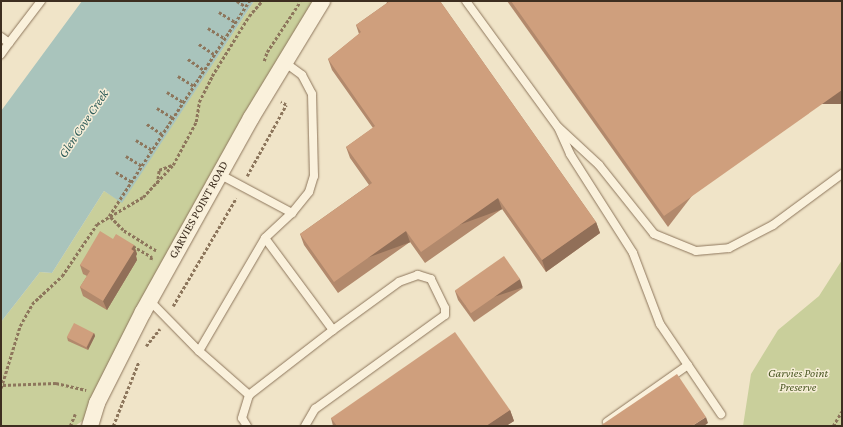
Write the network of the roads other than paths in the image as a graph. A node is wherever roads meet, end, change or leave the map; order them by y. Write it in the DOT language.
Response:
graph roads {
  1 [pos="41,1"];
  2 [pos="322,1"];
  3 [pos="466,1"];
  4 [pos="1,37"];
  5 [pos="9,43"];
  6 [pos="1,54"];
  7 [pos="284,62"];
  8 [pos="558,127"];
  9 [pos="219,174"];
  10 [pos="842,174"];
  11 [pos="292,213"];
  12 [pos="266,238"];
  13 [pos="149,300"];
  14 [pos="333,330"];
  15 [pos="199,351"];
  16 [pos="688,365"];
  17 [pos="249,395"];
  18 [pos="721,414"];
  19 [pos="607,422"];
  20 [pos="90,426"];
  21 [pos="247,426"];
  22 [pos="305,426"];
  1 -- 5 [label="lane"];
  2 -- 7 [label="street, GARVIES POINT ROAD"];
  3 -- 8 [label="lane"];
  4 -- 5 [label="lane"];
  5 -- 6 [label="lane"];
  7 -- 9 [label="street, GARVIES POINT ROAD"];
  7 -- 11 [label="lane"];
  8 -- 10 [label="lane"];
  8 -- 16 [label="lane"];
  9 -- 11 [label="lane"];
  9 -- 13 [label="street, GARVIES POINT ROAD"];
  11 -- 12 [label="lane"];
  12 -- 14 [label="lane"];
  12 -- 15 [label="lane"];
  13 -- 15 [label="lane"];
  13 -- 20 [label="street, GARVIES POINT ROAD"];
  14 -- 17 [label="lane"];
  14 -- 22 [label="lane"];
  15 -- 17 [label="lane"];
  16 -- 18 [label="lane"];
  16 -- 19 [label="lane"];
  17 -- 21 [label="lane"];
}
